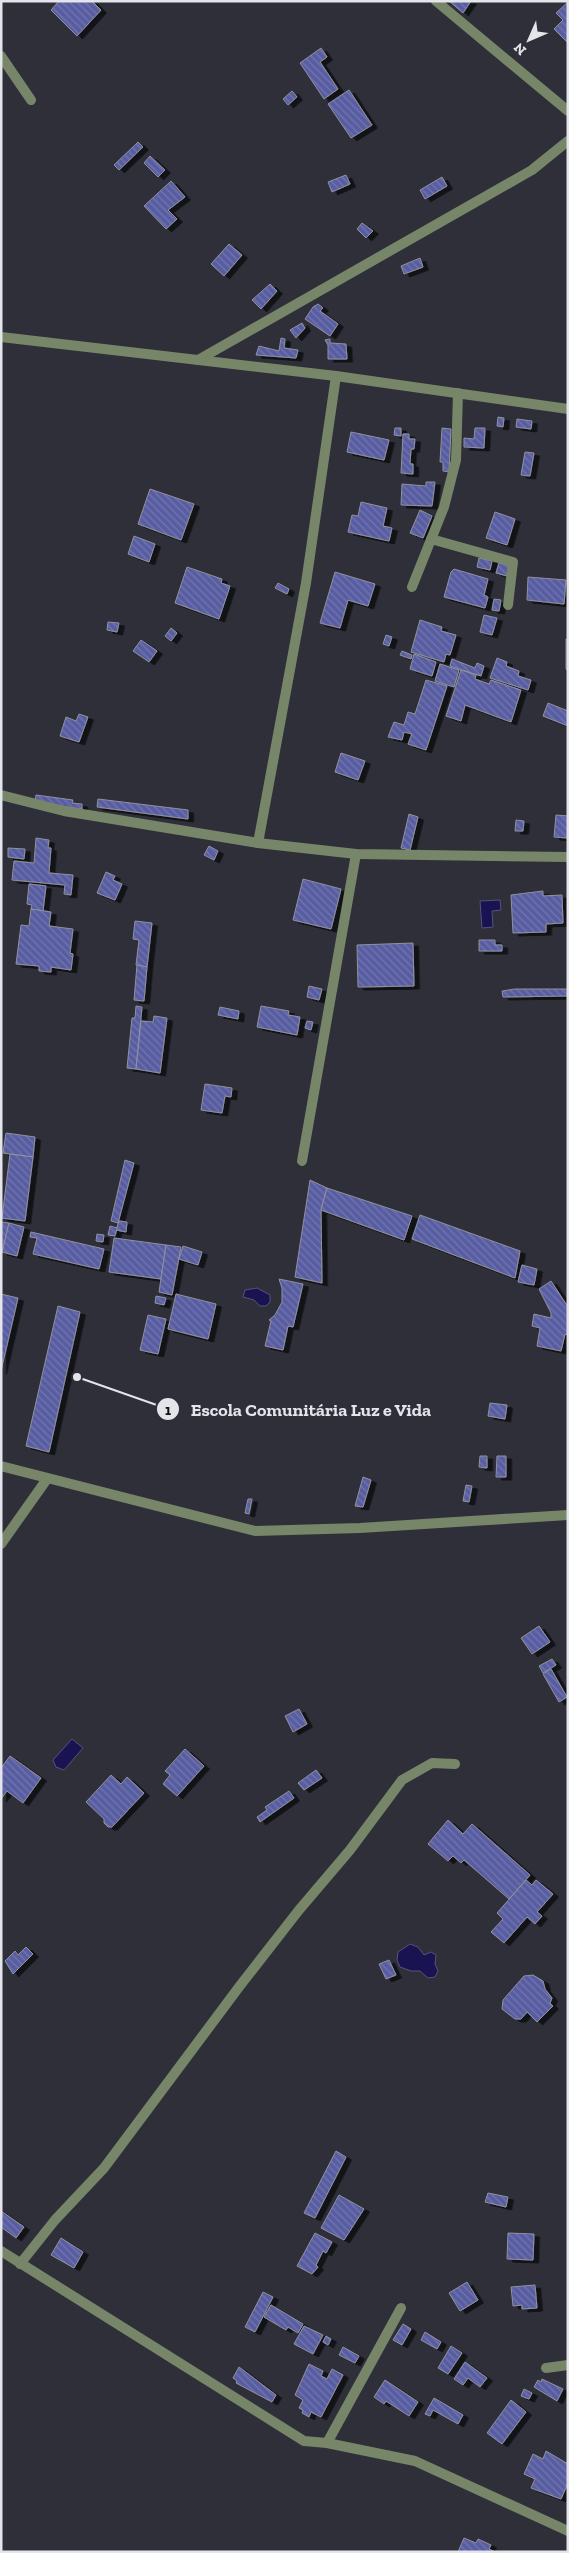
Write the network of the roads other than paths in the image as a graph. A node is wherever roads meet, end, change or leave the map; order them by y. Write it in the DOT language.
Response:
graph roads {
  1 [pos="436,1"];
  2 [pos="1,56"];
  3 [pos="32,100"];
  4 [pos="568,111"];
  5 [pos="568,141"];
  6 [pos="1,337"];
  7 [pos="198,360"];
  8 [pos="336,376"];
  9 [pos="458,393"];
  10 [pos="568,409"];
  11 [pos="431,539"];
  12 [pos="412,587"];
  13 [pos="508,605"];
  14 [pos="1,795"];
  15 [pos="258,843"];
  16 [pos="356,854"];
  17 [pos="568,856"];
  18 [pos="302,1162"];
  19 [pos="1,1466"];
  20 [pos="47,1479"];
  21 [pos="568,1515"];
  22 [pos="1,1544"];
  23 [pos="456,1764"];
  24 [pos="1,2251"];
  25 [pos="20,2264"];
  26 [pos="401,2308"];
  27 [pos="568,2365"];
  28 [pos="546,2368"];
  29 [pos="327,2443"];
  30 [pos="568,2531"];
  1 -- 4 [label="street"];
  2 -- 3 [label="street"];
  5 -- 7 [label="street"];
  6 -- 7 [label="street"];
  7 -- 8 [label="street"];
  8 -- 9 [label="street"];
  8 -- 15 [label="street"];
  9 -- 10 [label="street"];
  9 -- 11 [label="street"];
  11 -- 12 [label="street"];
  11 -- 13 [label="street"];
  14 -- 15 [label="street"];
  15 -- 16 [label="street"];
  16 -- 17 [label="street"];
  16 -- 18 [label="street"];
  19 -- 20 [label="street"];
  20 -- 21 [label="street"];
  20 -- 22 [label="street"];
  23 -- 25 [label="street"];
  24 -- 25 [label="street"];
  25 -- 29 [label="street"];
  26 -- 29 [label="street"];
  27 -- 28 [label="street"];
  29 -- 30 [label="street"];
}
